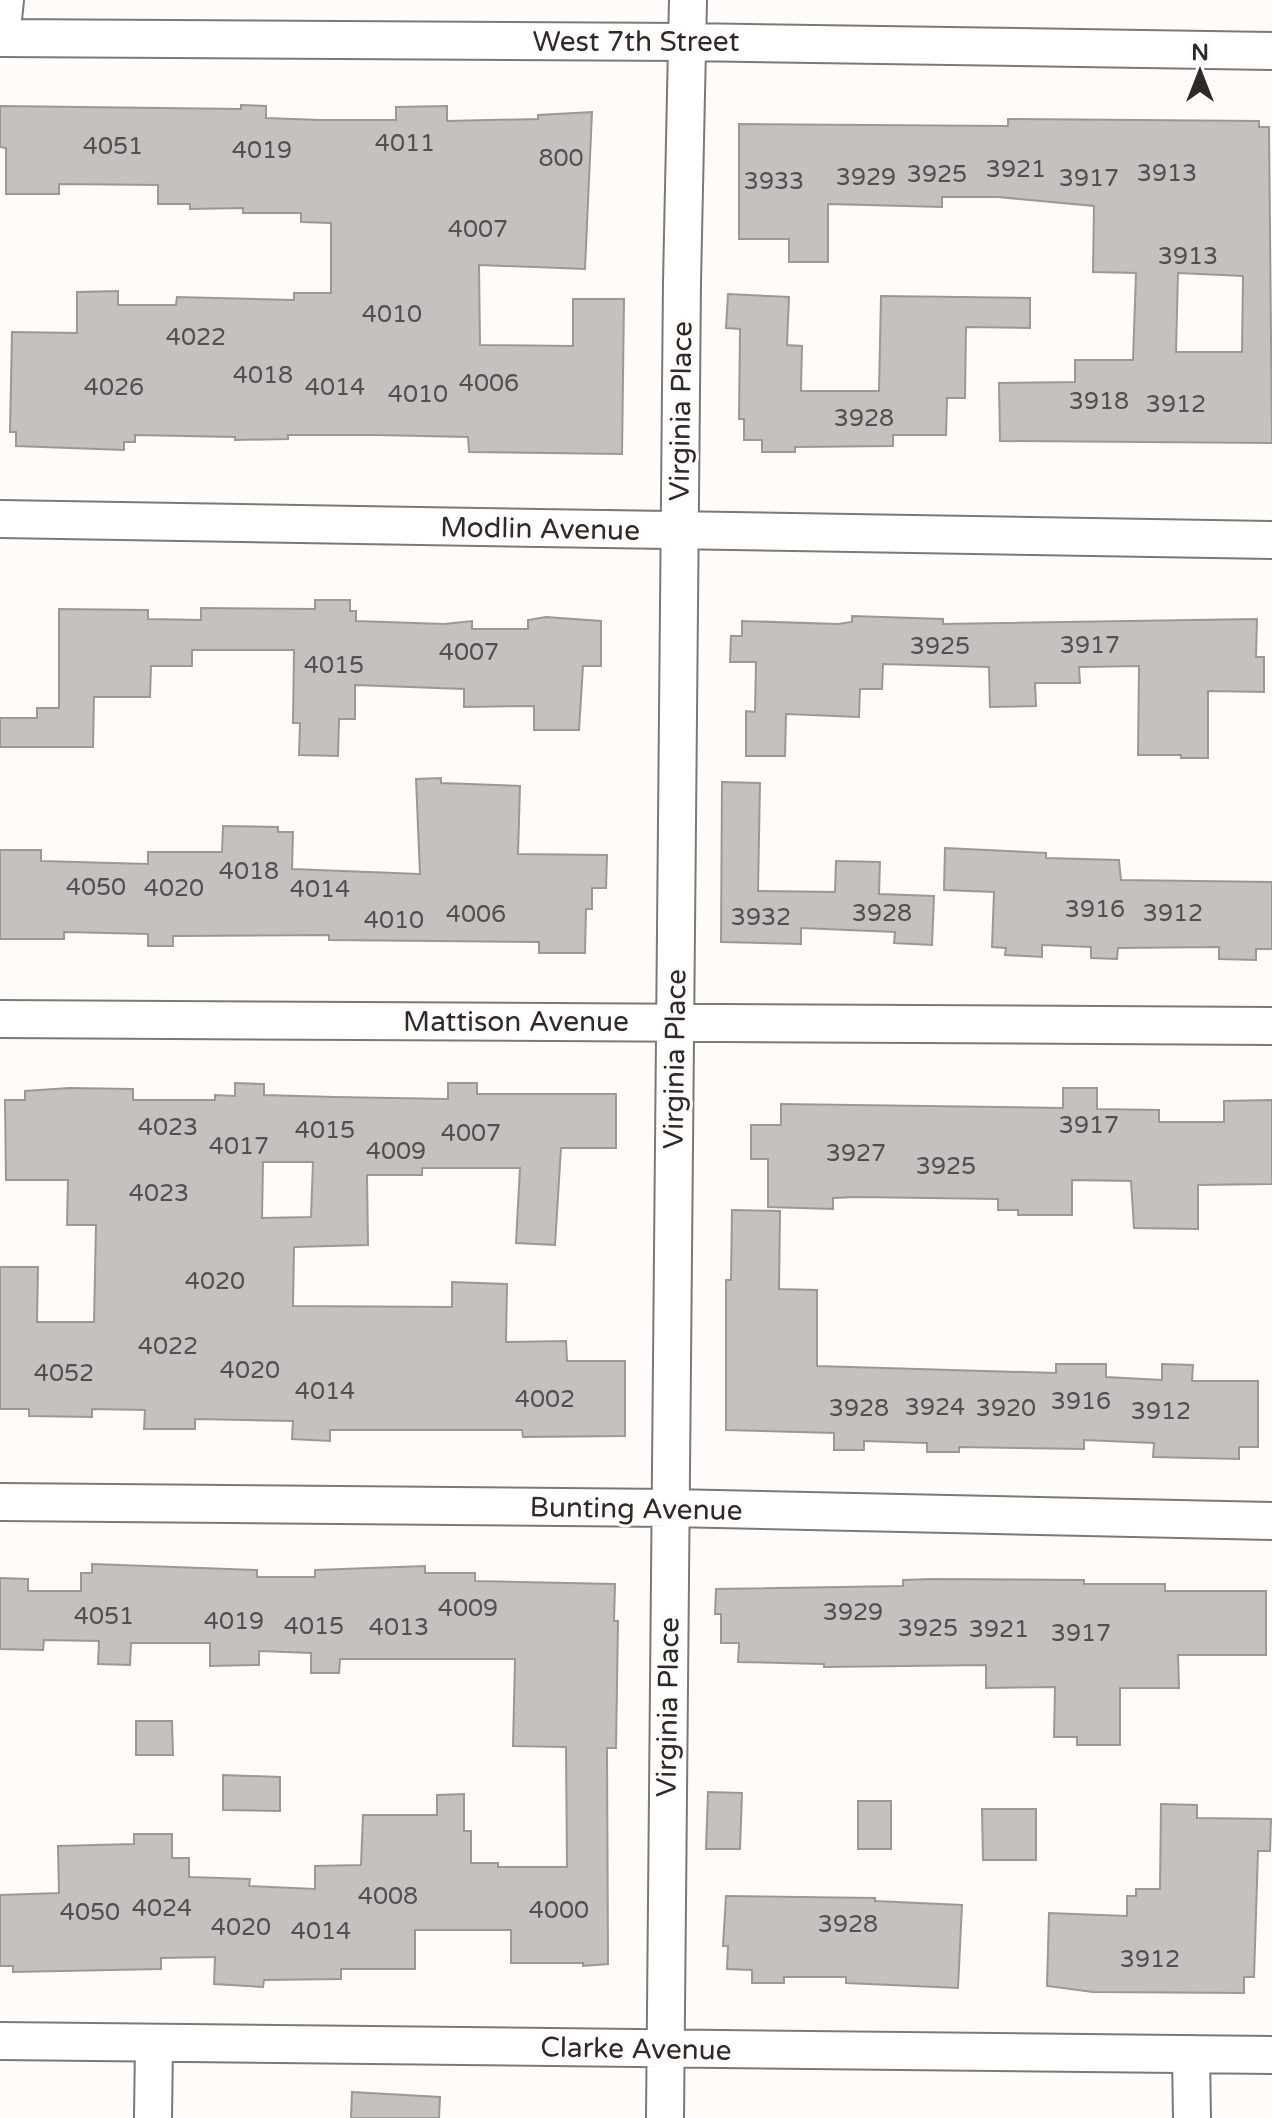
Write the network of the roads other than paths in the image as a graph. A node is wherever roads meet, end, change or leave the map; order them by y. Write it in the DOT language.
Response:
graph roads {
  1 [pos="5,0"];
  2 [pos="688,0"];
  3 [pos="0,38"];
  4 [pos="687,42"];
  5 [pos="1272,51"];
  6 [pos="0,519"];
  7 [pos="679,531"];
  8 [pos="1272,540"];
  9 [pos="0,1019"];
  10 [pos="676,1024"];
  11 [pos="1272,1026"];
  12 [pos="0,1502"];
  13 [pos="670,1508"];
  14 [pos="1272,1521"];
  15 [pos="0,2041"];
  16 [pos="154,2043"];
  17 [pos="666,2049"];
  18 [pos="1191,2054"];
  19 [pos="1272,2055"];
  20 [pos="153,2118"];
  21 [pos="665,2118"];
  22 [pos="1192,2118"];
  1 -- 3 [label="street"];
  2 -- 4 [label="street, Virginia Place"];
  3 -- 4 [label="street, West 7th Street"];
  4 -- 5 [label="street, West 7th Street"];
  4 -- 7 [label="street, Virginia Place"];
  6 -- 7 [label="street, Modlin Avenue"];
  7 -- 8 [label="street, Modlin Avenue"];
  7 -- 10 [label="street, Virginia Place"];
  9 -- 10 [label="street, Mattison Avenue"];
  10 -- 11 [label="street, Mattison Avenue"];
  10 -- 13 [label="street, Virginia Place"];
  12 -- 13 [label="street, Bunting Avenue"];
  13 -- 14 [label="street, Bunting Avenue"];
  13 -- 17 [label="street, Virginia Place"];
  15 -- 16 [label="street, Clarke Avenue"];
  16 -- 17 [label="street, Clarke Avenue"];
  16 -- 20 [label="street"];
  17 -- 18 [label="street, Clarke Avenue"];
  17 -- 21 [label="street, Virginia Place"];
  18 -- 19 [label="street, Clarke Avenue"];
  18 -- 22 [label="street"];
}
